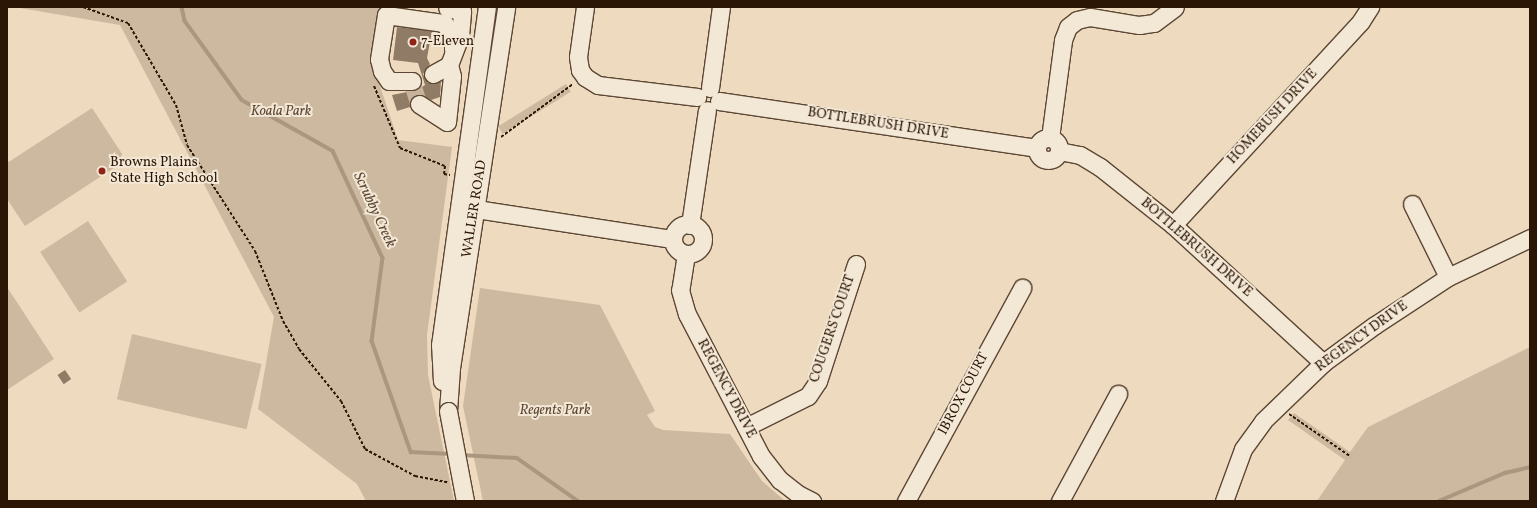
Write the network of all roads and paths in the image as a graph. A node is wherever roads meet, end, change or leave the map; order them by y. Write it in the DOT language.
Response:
graph roads {
  1 [pos="83,7"];
  2 [pos="487,7"];
  3 [pos="506,7"];
  4 [pos="585,7"];
  5 [pos="721,7"];
  6 [pos="1175,7"];
  7 [pos="1370,7"];
  8 [pos="447,8"];
  9 [pos="387,11"];
  10 [pos="481,48"];
  11 [pos="499,50"];
  12 [pos="451,57"];
  13 [pos="584,76"];
  14 [pos="373,84"];
  15 [pos="420,85"];
  16 [pos="708,99"];
  17 [pos="495,142"];
  18 [pos="1048,146"];
  19 [pos="451,176"];
  20 [pos="1412,204"];
  21 [pos="467,208"];
  22 [pos="690,224"];
  23 [pos="1173,225"];
  24 [pos="1530,238"];
  25 [pos="673,239"];
  26 [pos="686,254"];
  27 [pos="856,264"];
  28 [pos="1448,277"];
  29 [pos="1022,288"];
  30 [pos="1323,363"];
  31 [pos="1118,394"];
  32 [pos="1289,414"];
  33 [pos="746,428"];
  34 [pos="1350,457"];
  35 [pos="451,484"];
  36 [pos="465,501"];
  37 [pos="812,501"];
  38 [pos="906,501"];
  39 [pos="1060,501"];
  40 [pos="1224,501"];
  1 -- 35 [label="path"];
  2 -- 10 [label="street, WALLER ROAD"];
  3 -- 11 [label="street, WALLER ROAD"];
  4 -- 13 [label="street"];
  5 -- 16 [label="street"];
  6 -- 18 [label="street"];
  7 -- 23 [label="street, HOMEBUSH DRIVE"];
  8 -- 12 [label="street"];
  9 -- 12 [label="street"];
  9 -- 15 [label="street"];
  10 -- 11 [label="street"];
  10 -- 21 [label="street, WALLER ROAD"];
  11 -- 21 [label="street, WALLER ROAD"];
  12 -- 15 [label="street"];
  12 -- 15 [label="street"];
  13 -- 16 [label="street, BOTTLEBRUSH DRIVE"];
  13 -- 17 [label="path"];
  14 -- 19 [label="path"];
  16 -- 18 [label="street, BOTTLEBRUSH DRIVE"];
  16 -- 22 [label="street"];
  18 -- 23 [label="street, BOTTLEBRUSH DRIVE"];
  20 -- 28 [label="street"];
  21 -- 25 [label="street"];
  21 -- 36 [label="street, WALLER ROAD, bridge"];
  22 -- 25 [label="street"];
  22 -- 26 [label="street"];
  23 -- 30 [label="street, BOTTLEBRUSH DRIVE"];
  24 -- 28 [label="street, REGENCY DRIVE"];
  25 -- 26 [label="street"];
  26 -- 33 [label="street, REGENCY DRIVE"];
  27 -- 33 [label="street, COUGERS COURT"];
  28 -- 30 [label="street, REGENCY DRIVE"];
  29 -- 38 [label="street, IBROX COURT"];
  30 -- 40 [label="street, REGENCY DRIVE"];
  31 -- 39 [label="street"];
  32 -- 34 [label="path"];
  33 -- 37 [label="street, REGENCY DRIVE"];
}
